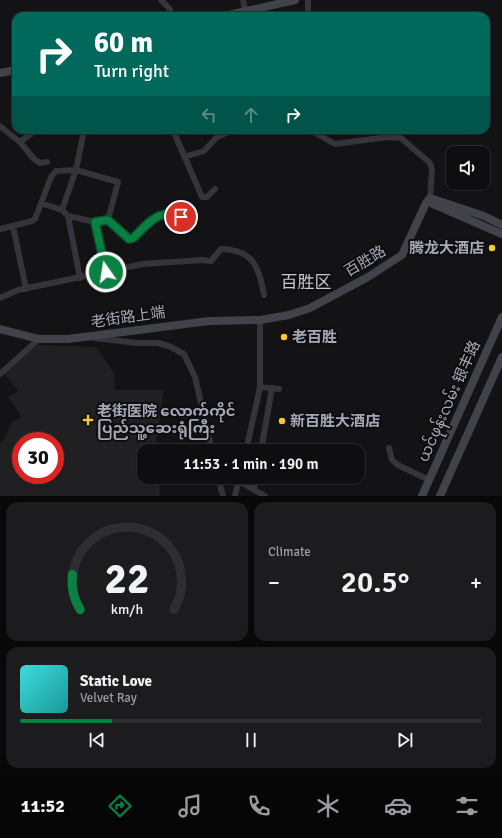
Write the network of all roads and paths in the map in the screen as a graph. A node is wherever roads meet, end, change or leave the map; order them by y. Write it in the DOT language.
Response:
graph roads {
  1 [pos="161,0"];
  2 [pos="243,0"];
  3 [pos="295,0"];
  4 [pos="308,0"];
  5 [pos="245,10"];
  6 [pos="171,12"];
  7 [pos="239,12"];
  8 [pos="308,12"];
  9 [pos="12,71"];
  10 [pos="0,74"];
  11 [pos="0,126"];
  12 [pos="31,134"];
  13 [pos="83,134"];
  14 [pos="174,134"];
  15 [pos="224,134"];
  16 [pos="317,134"];
  17 [pos="20,142"];
  18 [pos="184,157"];
  19 [pos="47,162"];
  20 [pos="76,170"];
  21 [pos="215,189"];
  22 [pos="430,202"];
  23 [pos="41,203"];
  24 [pos="62,210"];
  25 [pos="68,216"];
  26 [pos="181,217"];
  27 [pos="108,220"];
  28 [pos="95,222"];
  29 [pos="502,225"];
  30 [pos="13,226"];
  31 [pos="0,230"];
  32 [pos="502,234"];
  33 [pos="106,272"];
  34 [pos="80,278"];
  35 [pos="26,289"];
  36 [pos="264,295"];
  37 [pos="0,298"];
  38 [pos="502,317"];
  39 [pos="260,320"];
  40 [pos="0,329"];
  41 [pos="86,337"];
  42 [pos="39,339"];
  43 [pos="502,357"];
  44 [pos="0,374"];
  45 [pos="260,387"];
  46 [pos="272,388"];
  47 [pos="279,389"];
  48 [pos="210,444"];
  49 [pos="248,444"];
  50 [pos="262,444"];
  51 [pos="389,448"];
  52 [pos="429,480"];
  53 [pos="220,484"];
  54 [pos="238,484"];
  55 [pos="246,484"];
  56 [pos="255,484"];
  57 [pos="254,490"];
  58 [pos="223,496"];
  59 [pos="235,496"];
  60 [pos="265,496"];
  61 [pos="422,496"];
  62 [pos="440,496"];
  1 -- 6 [label="street"];
  2 -- 5 [label="street"];
  3 -- 5 [label="main road"];
  4 -- 8 [label="street"];
  5 -- 7 [label="main road"];
  9 -- 10 [label="main road"];
  11 -- 17 [label="street"];
  12 -- 17 [label="street"];
  13 -- 20 [label="street"];
  14 -- 18 [label="street"];
  15 -- 18 [label="street"];
  16 -- 22 [label="street"];
  17 -- 19 [label="street"];
  18 -- 21 [label="street"];
  20 -- 23 [label="street"];
  20 -- 24 [label="street"];
  20 -- 27 [label="street"];
  22 -- 29 [label="main road"];
  22 -- 32 [label="main road"];
  22 -- 39 [label="main road, 百胜路"];
  23 -- 24 [label="street"];
  23 -- 30 [label="street"];
  24 -- 25 [label="street"];
  25 -- 28 [label="street"];
  25 -- 34 [label="street"];
  26 -- 27 [label="street"];
  27 -- 28 [label="street"];
  28 -- 33 [label="street"];
  30 -- 31 [label="street"];
  30 -- 35 [label="street"];
  33 -- 34 [label="street"];
  33 -- 36 [label="street"];
  34 -- 35 [label="street"];
  35 -- 37 [label="street"];
  38 -- 52 [label="main road, ယင်ဖုန်းလမ်း 银丰路"];
  39 -- 41 [label="main road, 老街路上端"];
  39 -- 45 [label="street"];
  40 -- 42 [label="main road, 老街路上端"];
  41 -- 42 [label="main road, 老街路上端"];
  41 -- 48 [label="street"];
  42 -- 44 [label="street"];
  43 -- 62 [label="main road, ယင်ဖုန်းလမ်း 银丰路"];
  45 -- 46 [label="street"];
  45 -- 49 [label="street"];
  46 -- 47 [label="street"];
  46 -- 50 [label="street"];
  51 -- 52 [label="street"];
  52 -- 61 [label="main road, ယင်ဖုန်းလမ်း 银丰路"];
  53 -- 58 [label="street"];
  54 -- 59 [label="street"];
  55 -- 57 [label="street"];
  56 -- 57 [label="street"];
  57 -- 60 [label="street"];
}
